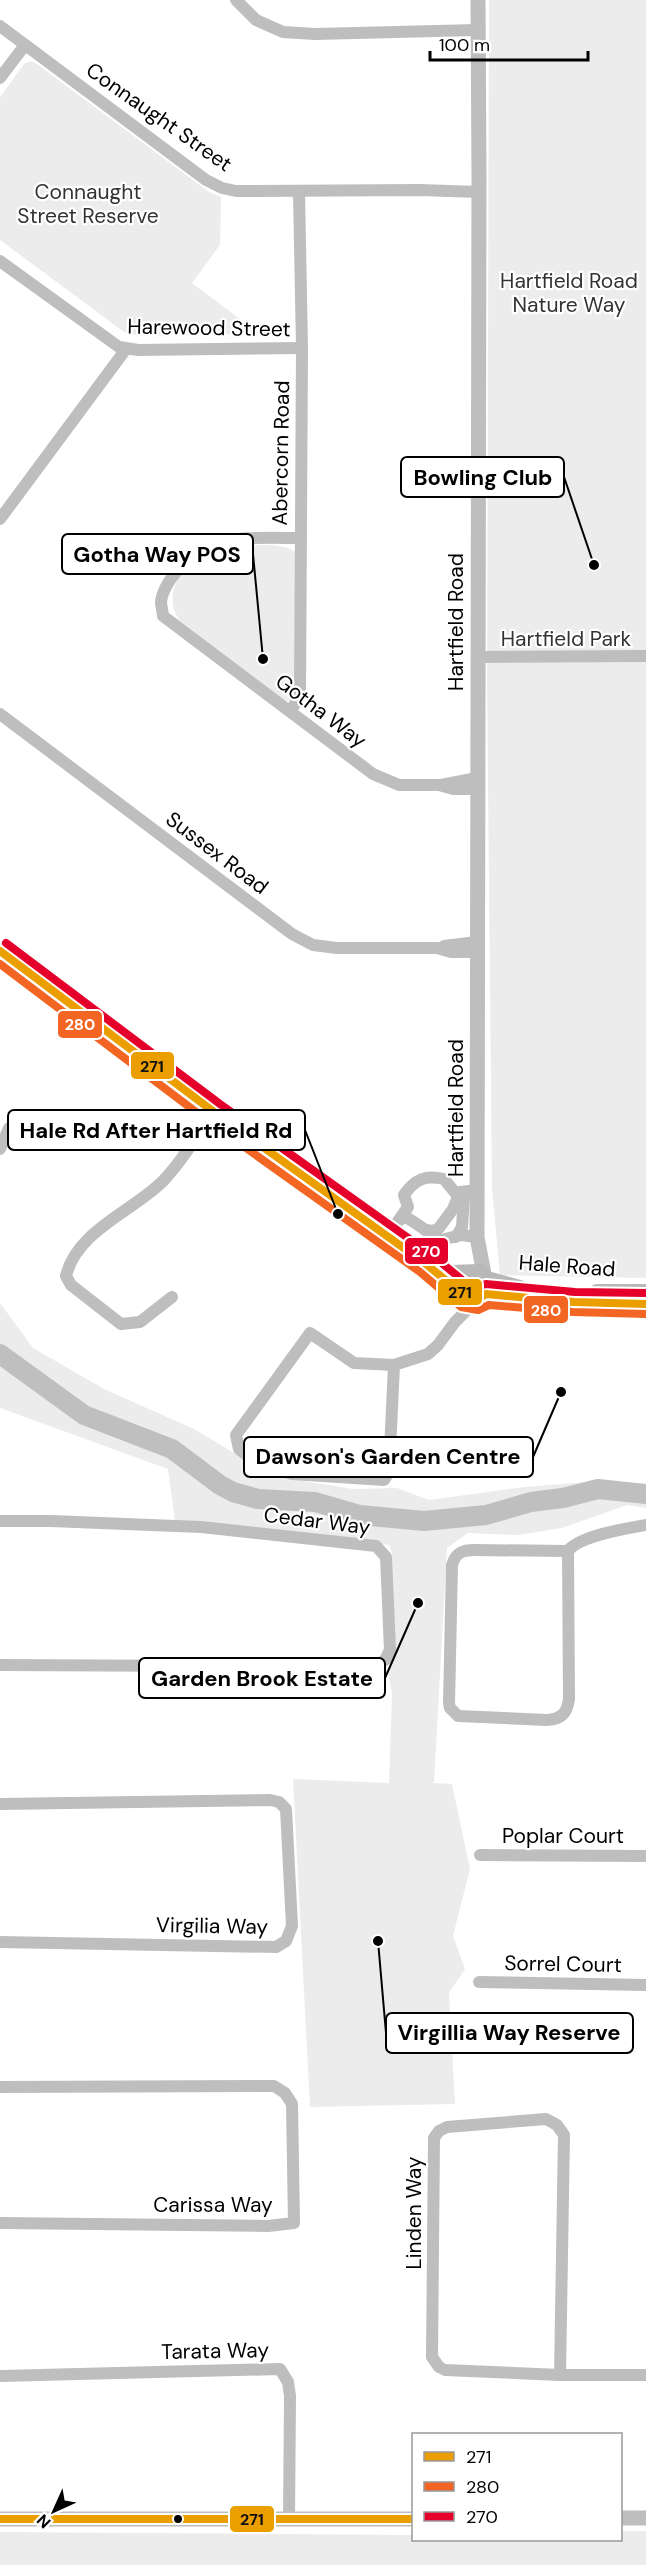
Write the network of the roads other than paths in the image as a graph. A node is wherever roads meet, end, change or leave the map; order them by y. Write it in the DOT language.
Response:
graph roads {
  1 [pos="237,0"];
  2 [pos="478,0"];
  3 [pos="0,26"];
  4 [pos="477,30"];
  5 [pos="25,45"];
  6 [pos="0,78"];
  7 [pos="479,188"];
  8 [pos="299,192"];
  9 [pos="0,261"];
  10 [pos="302,348"];
  11 [pos="126,350"];
  12 [pos="0,519"];
  13 [pos="300,538"];
  14 [pos="646,656"];
  15 [pos="477,657"];
  16 [pos="290,711"];
  17 [pos="0,714"];
  18 [pos="477,784"];
  19 [pos="477,947"];
  20 [pos="0,951"];
  21 [pos="214,1112"];
  22 [pos="9,1128"];
  23 [pos="0,1149"];
  24 [pos="466,1194"];
  25 [pos="399,1220"];
  26 [pos="425,1230"];
  27 [pos="456,1237"];
  28 [pos="387,1238"];
  29 [pos="477,1241"];
  30 [pos="473,1285"];
  31 [pos="646,1292"];
  32 [pos="172,1297"];
  33 [pos="646,1304"];
  34 [pos="394,1365"];
  35 [pos="0,1521"];
  36 [pos="646,1525"];
  37 [pos="568,1551"];
  38 [pos="0,1665"];
  39 [pos="0,1804"];
  40 [pos="480,1855"];
  41 [pos="646,1856"];
  42 [pos="0,1942"];
  43 [pos="479,1982"];
  44 [pos="646,1985"];
  45 [pos="0,2087"];
  46 [pos="0,2223"];
  47 [pos="560,2374"];
  48 [pos="646,2375"];
  49 [pos="0,2376"];
  50 [pos="0,2518"];
  51 [pos="289,2518"];
  52 [pos="412,2518"];
  53 [pos="622,2518"];
  54 [pos="646,2518"];
  1 -- 4 [label="street"];
  2 -- 4 [label="street, Hartfield Road"];
  3 -- 5 [label="street, Connaught Street"];
  4 -- 7 [label="street, Hartfield Road"];
  5 -- 6 [label="street"];
  5 -- 8 [label="street, Connaught Street"];
  7 -- 8 [label="street, Connaught Street"];
  7 -- 15 [label="street, Hartfield Road"];
  8 -- 10 [label="street, Abercorn Road"];
  9 -- 11 [label="street, Harewood Street"];
  10 -- 11 [label="street, Harewood Street"];
  10 -- 13 [label="street, Abercorn Road"];
  11 -- 12 [label="street"];
  13 -- 16 [label="street, Abercorn Road"];
  13 -- 16 [label="street, Gotha Way"];
  14 -- 15 [label="street"];
  15 -- 18 [label="street, Hartfield Road"];
  16 -- 18 [label="street, Gotha Way"];
  17 -- 19 [label="street, Sussex Road"];
  18 -- 19 [label="street, Hartfield Road"];
  19 -- 24 [label="street, Hartfield Road"];
  20 -- 21 [label="main road, Hale Road"];
  21 -- 28 [label="main road, Hale Road"];
  21 -- 32 [label="street"];
  22 -- 23 [label="street"];
  24 -- 25 [label="street"];
  24 -- 26 [label="street"];
  24 -- 27 [label="street"];
  24 -- 29 [label="street, Hartfield Road"];
  25 -- 26 [label="street"];
  25 -- 28 [label="street"];
  26 -- 27 [label="street"];
  27 -- 29 [label="street"];
  28 -- 30 [label="main road, Hale Road"];
  29 -- 30 [label="street, Hartfield Road"];
  30 -- 31 [label="main road, Hale Road"];
  30 -- 33 [label="main road, Hale Road"];
  30 -- 34 [label="street"];
  34 -- 34 [label="street"];
  35 -- 38 [label="street, Cedar Way"];
  36 -- 37 [label="street"];
  37 -- 37 [label="street"];
  39 -- 42 [label="street, Virgilia Way"];
  40 -- 41 [label="street, Poplar Court"];
  43 -- 44 [label="street, Sorrel Court"];
  45 -- 46 [label="street, Carissa Way"];
  47 -- 47 [label="street, Linden Way"];
  47 -- 48 [label="street, Linden Way"];
  49 -- 51 [label="street, Tarata Way"];
  50 -- 51 [label="street"];
  51 -- 52 [label="street"];
  53 -- 54 [label="street"];
}
